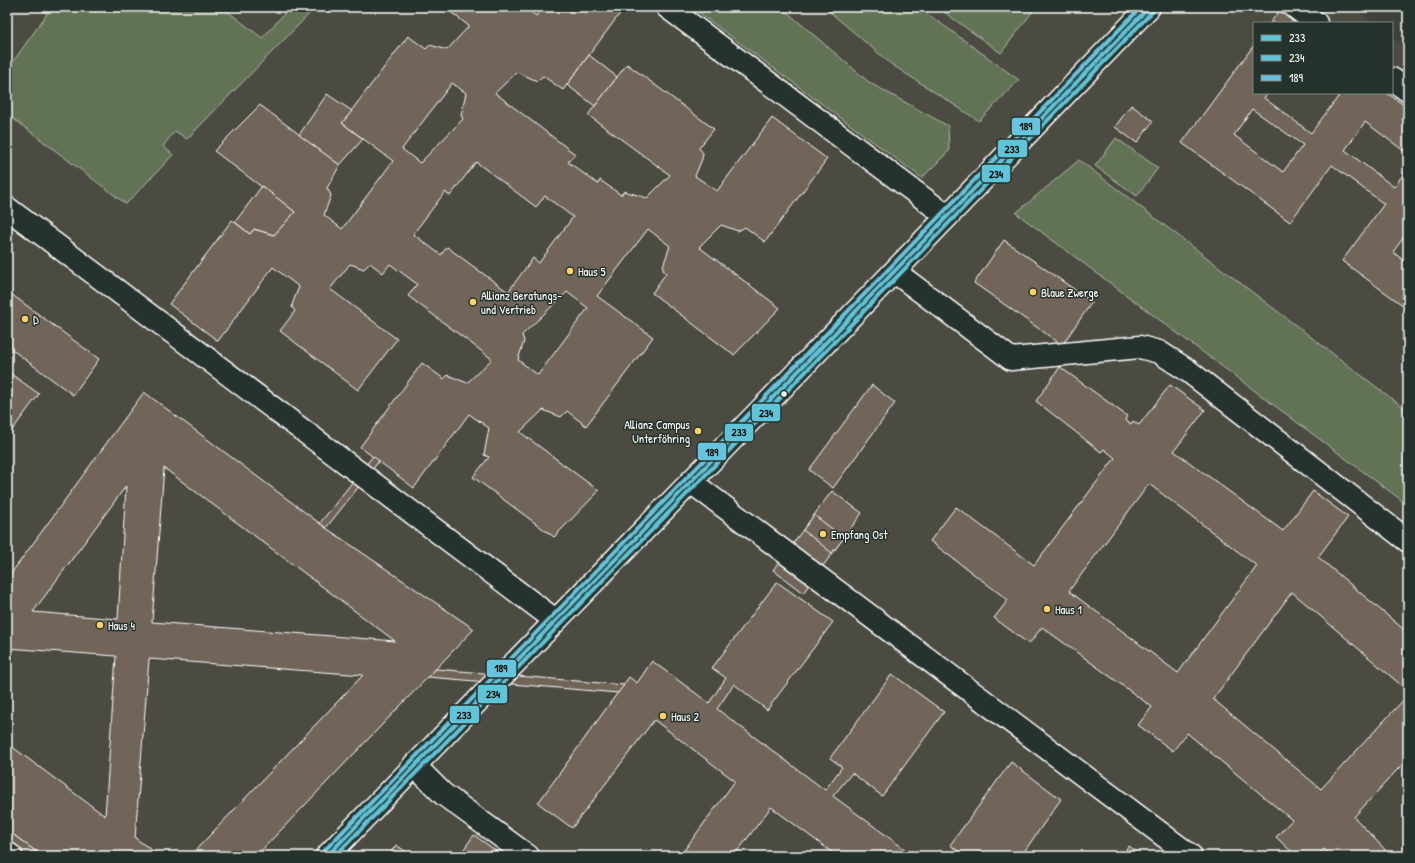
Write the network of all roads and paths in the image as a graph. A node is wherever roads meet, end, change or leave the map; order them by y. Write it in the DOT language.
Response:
graph roads {
  1 [pos="667,7"];
  2 [pos="1149,7"];
  3 [pos="1295,7"];
  4 [pos="1315,22"];
  5 [pos="1393,80"];
  6 [pos="1408,91"];
  7 [pos="7,208"];
  8 [pos="947,216"];
  9 [pos="894,272"];
  10 [pos="691,482"];
  11 [pos="1408,541"];
  12 [pos="555,620"];
  13 [pos="414,765"];
  14 [pos="7,853"];
  15 [pos="11,856"];
  16 [pos="326,856"];
  17 [pos="528,856"];
  18 [pos="1191,856"];
  1 -- 8 [label="street"];
  2 -- 8 [label="street"];
  3 -- 4 [label="street"];
  5 -- 6 [label="street"];
  7 -- 12 [label="street"];
  8 -- 9 [label="street"];
  9 -- 10 [label="street"];
  9 -- 11 [label="street"];
  10 -- 12 [label="street"];
  10 -- 18 [label="street"];
  12 -- 13 [label="street"];
  13 -- 16 [label="street"];
  13 -- 17 [label="street"];
  14 -- 15 [label="street"];
}
